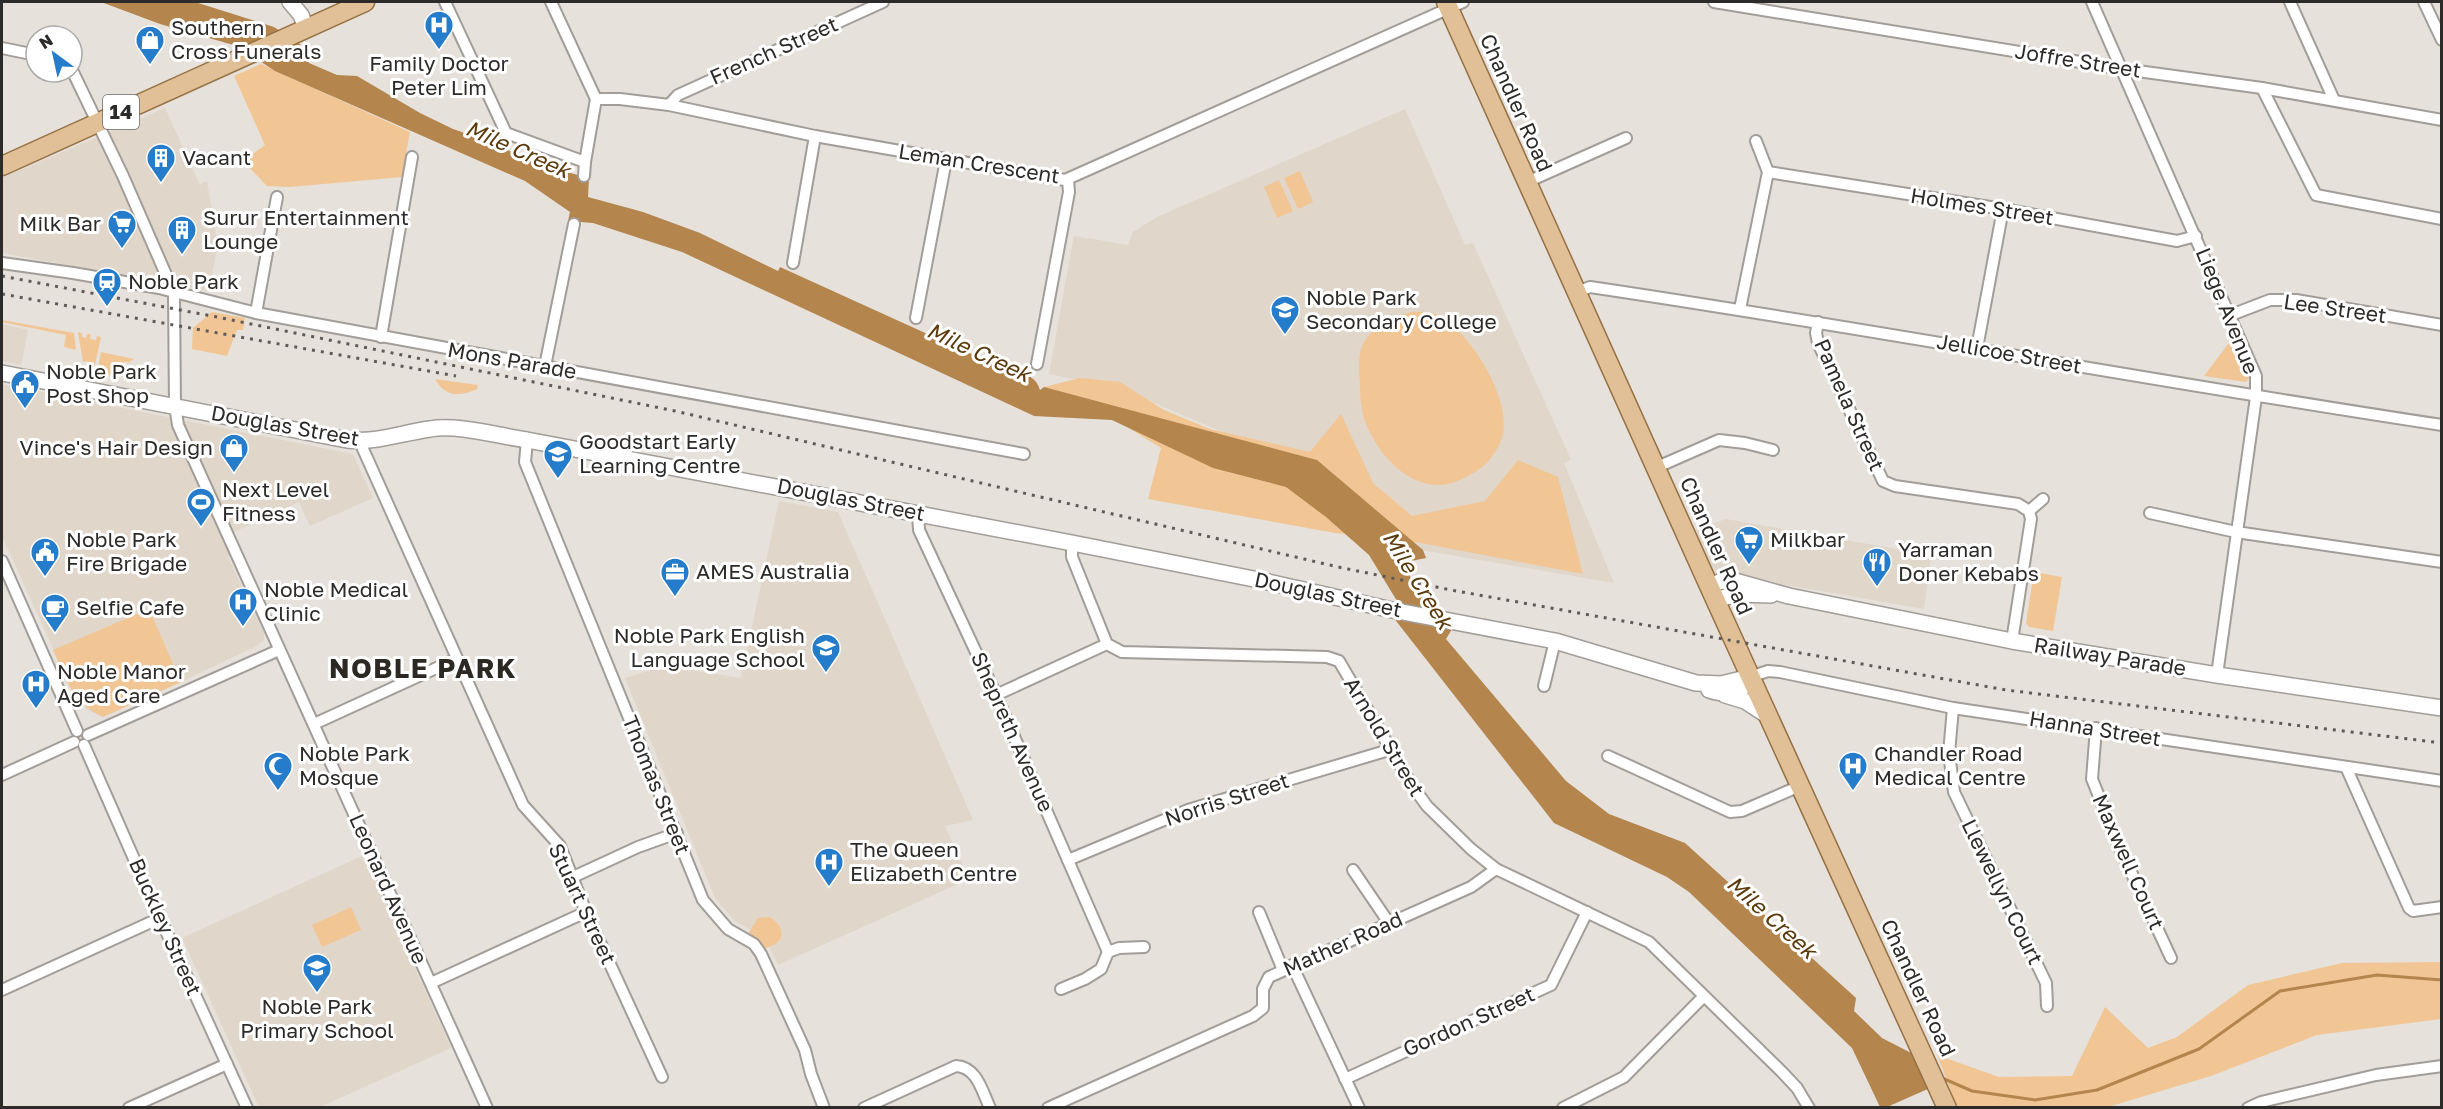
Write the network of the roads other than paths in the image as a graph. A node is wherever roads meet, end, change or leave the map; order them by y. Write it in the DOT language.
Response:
graph roads {
  1 [pos="291,2"];
  2 [pos="365,2"];
  3 [pos="445,2"];
  4 [pos="551,2"];
  5 [pos="883,2"];
  6 [pos="1714,2"];
  7 [pos="2092,2"];
  8 [pos="2290,2"];
  9 [pos="2424,2"];
  10 [pos="1453,4"];
  11 [pos="1759,5"];
  12 [pos="298,32"];
  13 [pos="2442,40"];
  14 [pos="2,48"];
  15 [pos="24,53"];
  16 [pos="2123,69"];
  17 [pos="78,84"];
  18 [pos="2262,88"];
  19 [pos="595,96"];
  20 [pos="2334,100"];
  21 [pos="669,105"];
  22 [pos="2442,120"];
  23 [pos="96,123"];
  24 [pos="815,136"];
  25 [pos="1626,138"];
  26 [pos="1756,141"];
  27 [pos="412,158"];
  28 [pos="946,160"];
  29 [pos="585,162"];
  30 [pos="2,166"];
  31 [pos="1768,172"];
  32 [pos="584,176"];
  33 [pos="1068,180"];
  34 [pos="1527,182"];
  35 [pos="277,197"];
  36 [pos="2002,209"];
  37 [pos="2442,219"];
  38 [pos="574,224"];
  39 [pos="2196,236"];
  40 [pos="2,263"];
  41 [pos="793,263"];
  42 [pos="1577,292"];
  43 [pos="174,293"];
  44 [pos="1740,309"];
  45 [pos="256,313"];
  46 [pos="2231,315"];
  47 [pos="916,318"];
  48 [pos="1818,322"];
  49 [pos="2442,325"];
  50 [pos="381,337"];
  51 [pos="1977,348"];
  52 [pos="1037,364"];
  53 [pos="545,366"];
  54 [pos="2,373"];
  55 [pos="2256,397"];
  56 [pos="176,406"];
  57 [pos="2442,425"];
  58 [pos="527,440"];
  59 [pos="362,442"];
  60 [pos="1773,450"];
  61 [pos="1024,454"];
  62 [pos="1656,468"];
  63 [pos="2043,499"];
  64 [pos="2029,511"];
  65 [pos="918,513"];
  66 [pos="2150,513"];
  67 [pos="2236,532"];
  68 [pos="1072,543"];
  69 [pos="2,561"];
  70 [pos="2442,562"];
  71 [pos="1712,593"];
  72 [pos="1555,641"];
  73 [pos="2012,641"];
  74 [pos="1107,644"];
  75 [pos="279,650"];
  76 [pos="1741,656"];
  77 [pos="456,659"];
  78 [pos="2217,675"];
  79 [pos="1750,677"];
  80 [pos="1692,682"];
  81 [pos="1544,686"];
  82 [pos="1718,693"];
  83 [pos="996,695"];
  84 [pos="1953,708"];
  85 [pos="2442,708"];
  86 [pos="1768,716"];
  87 [pos="314,724"];
  88 [pos="2096,728"];
  89 [pos="81,738"];
  90 [pos="1389,750"];
  91 [pos="1608,756"];
  92 [pos="2346,767"];
  93 [pos="2,776"];
  94 [pos="2442,781"];
  95 [pos="1800,786"];
  96 [pos="676,833"];
  97 [pos="1068,860"];
  98 [pos="1496,869"];
  99 [pos="1353,870"];
  100 [pos="573,876"];
  101 [pos="2442,907"];
  102 [pos="586,912"];
  103 [pos="1259,912"];
  104 [pos="1587,912"];
  105 [pos="160,918"];
  106 [pos="1389,923"];
  107 [pos="1144,947"];
  108 [pos="1108,951"];
  109 [pos="2171,958"];
  110 [pos="1288,968"];
  111 [pos="431,982"];
  112 [pos="1061,989"];
  113 [pos="2,990"];
  114 [pos="1703,996"];
  115 [pos="2047,1006"];
  116 [pos="227,1064"];
  117 [pos="2442,1066"];
  118 [pos="662,1077"];
  119 [pos="1345,1079"];
  120 [pos="1808,1105"];
  121 [pos="129,1107"];
  122 [pos="247,1107"];
  123 [pos="487,1107"];
  124 [pos="825,1107"];
  125 [pos="864,1107"];
  126 [pos="990,1107"];
  127 [pos="1048,1107"];
  128 [pos="1359,1107"];
  129 [pos="1563,1107"];
  130 [pos="1795,1107"];
  131 [pos="1947,1107"];
  132 [pos="2248,1107"];
  1 -- 12 [label="main road"];
  2 -- 12 [label="main road, 14"];
  3 -- 29 [label="street"];
  4 -- 19 [label="street"];
  5 -- 21 [label="street, French Street"];
  6 -- 11 [label="street, Joffre Street"];
  7 -- 16 [label="street, Liege Avenue"];
  8 -- 20 [label="street"];
  9 -- 13 [label="street"];
  10 -- 33 [label="street, Leman Crescent"];
  10 -- 34 [label="main road, Chandler Road"];
  11 -- 16 [label="street, Joffre Street"];
  12 -- 23 [label="main road, 14"];
  14 -- 15 [label="street"];
  16 -- 18 [label="street, Joffre Street"];
  16 -- 39 [label="street, Liege Avenue"];
  17 -- 23 [label="street"];
  18 -- 20 [label="street, Joffre Street"];
  18 -- 37 [label="street"];
  19 -- 21 [label="street, Leman Crescent"];
  19 -- 29 [label="street"];
  20 -- 22 [label="street, Joffre Street"];
  21 -- 24 [label="street, Leman Crescent"];
  23 -- 30 [label="main road, 14"];
  23 -- 43 [label="street"];
  24 -- 28 [label="street, Leman Crescent"];
  24 -- 41 [label="street"];
  25 -- 34 [label="street"];
  26 -- 31 [label="street"];
  27 -- 50 [label="street"];
  28 -- 33 [label="street, Leman Crescent"];
  28 -- 47 [label="street"];
  29 -- 32 [label="street"];
  31 -- 36 [label="street, Holmes Street"];
  31 -- 44 [label="street"];
  33 -- 52 [label="street"];
  34 -- 42 [label="main road, Chandler Road"];
  35 -- 45 [label="street"];
  36 -- 39 [label="street, Holmes Street"];
  36 -- 51 [label="street"];
  38 -- 53 [label="street"];
  39 -- 46 [label="street, Liege Avenue"];
  40 -- 43 [label="street, Mons Parade"];
  42 -- 44 [label="street, Jellicoe Street"];
  42 -- 62 [label="main road, Chandler Road"];
  43 -- 45 [label="street, Mons Parade"];
  43 -- 56 [label="street, Leonard Avenue"];
  44 -- 48 [label="street, Jellicoe Street"];
  45 -- 50 [label="street, Mons Parade"];
  46 -- 49 [label="street, Lee Street"];
  46 -- 55 [label="street, Liege Avenue"];
  48 -- 51 [label="street, Jellicoe Street"];
  48 -- 64 [label="street, Pamela Street"];
  50 -- 53 [label="street, Mons Parade"];
  51 -- 55 [label="street, Jellicoe Street"];
  53 -- 61 [label="street, Mons Parade"];
  54 -- 56 [label="main road, Douglas Street"];
  55 -- 57 [label="street, Jellicoe Street"];
  55 -- 67 [label="street, Liege Avenue"];
  56 -- 59 [label="main road, Douglas Street"];
  56 -- 75 [label="street, Leonard Avenue"];
  58 -- 59 [label="main road, Douglas Street"];
  58 -- 65 [label="main road, Douglas Street"];
  58 -- 96 [label="street, Thomas Street"];
  59 -- 77 [label="street, Stuart Street"];
  60 -- 62 [label="street"];
  62 -- 71 [label="main road, Chandler Road"];
  63 -- 64 [label="street"];
  64 -- 73 [label="street"];
  65 -- 68 [label="main road, Douglas Street"];
  65 -- 83 [label="street, Shepreth Avenue"];
  66 -- 67 [label="street"];
  67 -- 70 [label="street"];
  67 -- 78 [label="street, Liege Avenue"];
  68 -- 72 [label="main road, Douglas Street"];
  68 -- 74 [label="street"];
  69 -- 89 [label="street, Buckley Street"];
  71 -- 73 [label="main road, Railway Parade"];
  71 -- 76 [label="main road, Chandler Road"];
  72 -- 80 [label="main road, Douglas Street"];
  72 -- 81 [label="street"];
  73 -- 78 [label="main road, Railway Parade"];
  74 -- 83 [label="street"];
  74 -- 90 [label="street, Arnold Street"];
  75 -- 87 [label="street, Leonard Avenue"];
  75 -- 89 [label="street"];
  76 -- 79 [label="main road, Chandler Road"];
  76 -- 80 [label="main road"];
  77 -- 87 [label="street"];
  77 -- 100 [label="street, Stuart Street"];
  78 -- 85 [label="main road, Railway Parade"];
  79 -- 80 [label="main road, Douglas Street"];
  79 -- 82 [label="main road"];
  79 -- 84 [label="street, Hanna Street"];
  79 -- 86 [label="main road, Chandler Road"];
  80 -- 82 [label="main road, Douglas Street"];
  82 -- 86 [label="main road, Douglas Street"];
  83 -- 97 [label="street, Shepreth Avenue"];
  84 -- 88 [label="street, Hanna Street"];
  84 -- 115 [label="street, Llewellyn Court"];
  86 -- 95 [label="main road, Chandler Road"];
  87 -- 111 [label="street, Leonard Avenue"];
  88 -- 92 [label="street, Hanna Street"];
  88 -- 109 [label="street, Maxwell Court"];
  89 -- 93 [label="street"];
  89 -- 105 [label="street, Buckley Street"];
  90 -- 97 [label="street, Norris Street"];
  90 -- 98 [label="street, Arnold Street"];
  91 -- 95 [label="street"];
  92 -- 94 [label="street, Hanna Street"];
  92 -- 101 [label="street"];
  95 -- 131 [label="main road, Chandler Road"];
  96 -- 100 [label="street"];
  96 -- 124 [label="street, Thomas Street"];
  97 -- 108 [label="street, Shepreth Avenue"];
  98 -- 104 [label="street, Arnold Street"];
  98 -- 106 [label="street, Mather Road"];
  99 -- 106 [label="street"];
  100 -- 102 [label="street, Stuart Street"];
  102 -- 111 [label="street"];
  102 -- 118 [label="street, Stuart Street"];
  103 -- 110 [label="street"];
  104 -- 114 [label="street, Arnold Street"];
  104 -- 119 [label="street, Gordon Street"];
  105 -- 113 [label="street"];
  105 -- 116 [label="street, Buckley Street"];
  106 -- 110 [label="street, Mather Road"];
  107 -- 108 [label="street"];
  108 -- 112 [label="street"];
  110 -- 119 [label="street"];
  110 -- 127 [label="street, Mather Road"];
  111 -- 123 [label="street, Leonard Avenue"];
  114 -- 120 [label="street, Arnold Street"];
  114 -- 129 [label="street"];
  116 -- 121 [label="street"];
  116 -- 122 [label="street, Buckley Street"];
  117 -- 132 [label="street"];
  119 -- 128 [label="street"];
  120 -- 130 [label="street"];
  125 -- 126 [label="street"];
}
